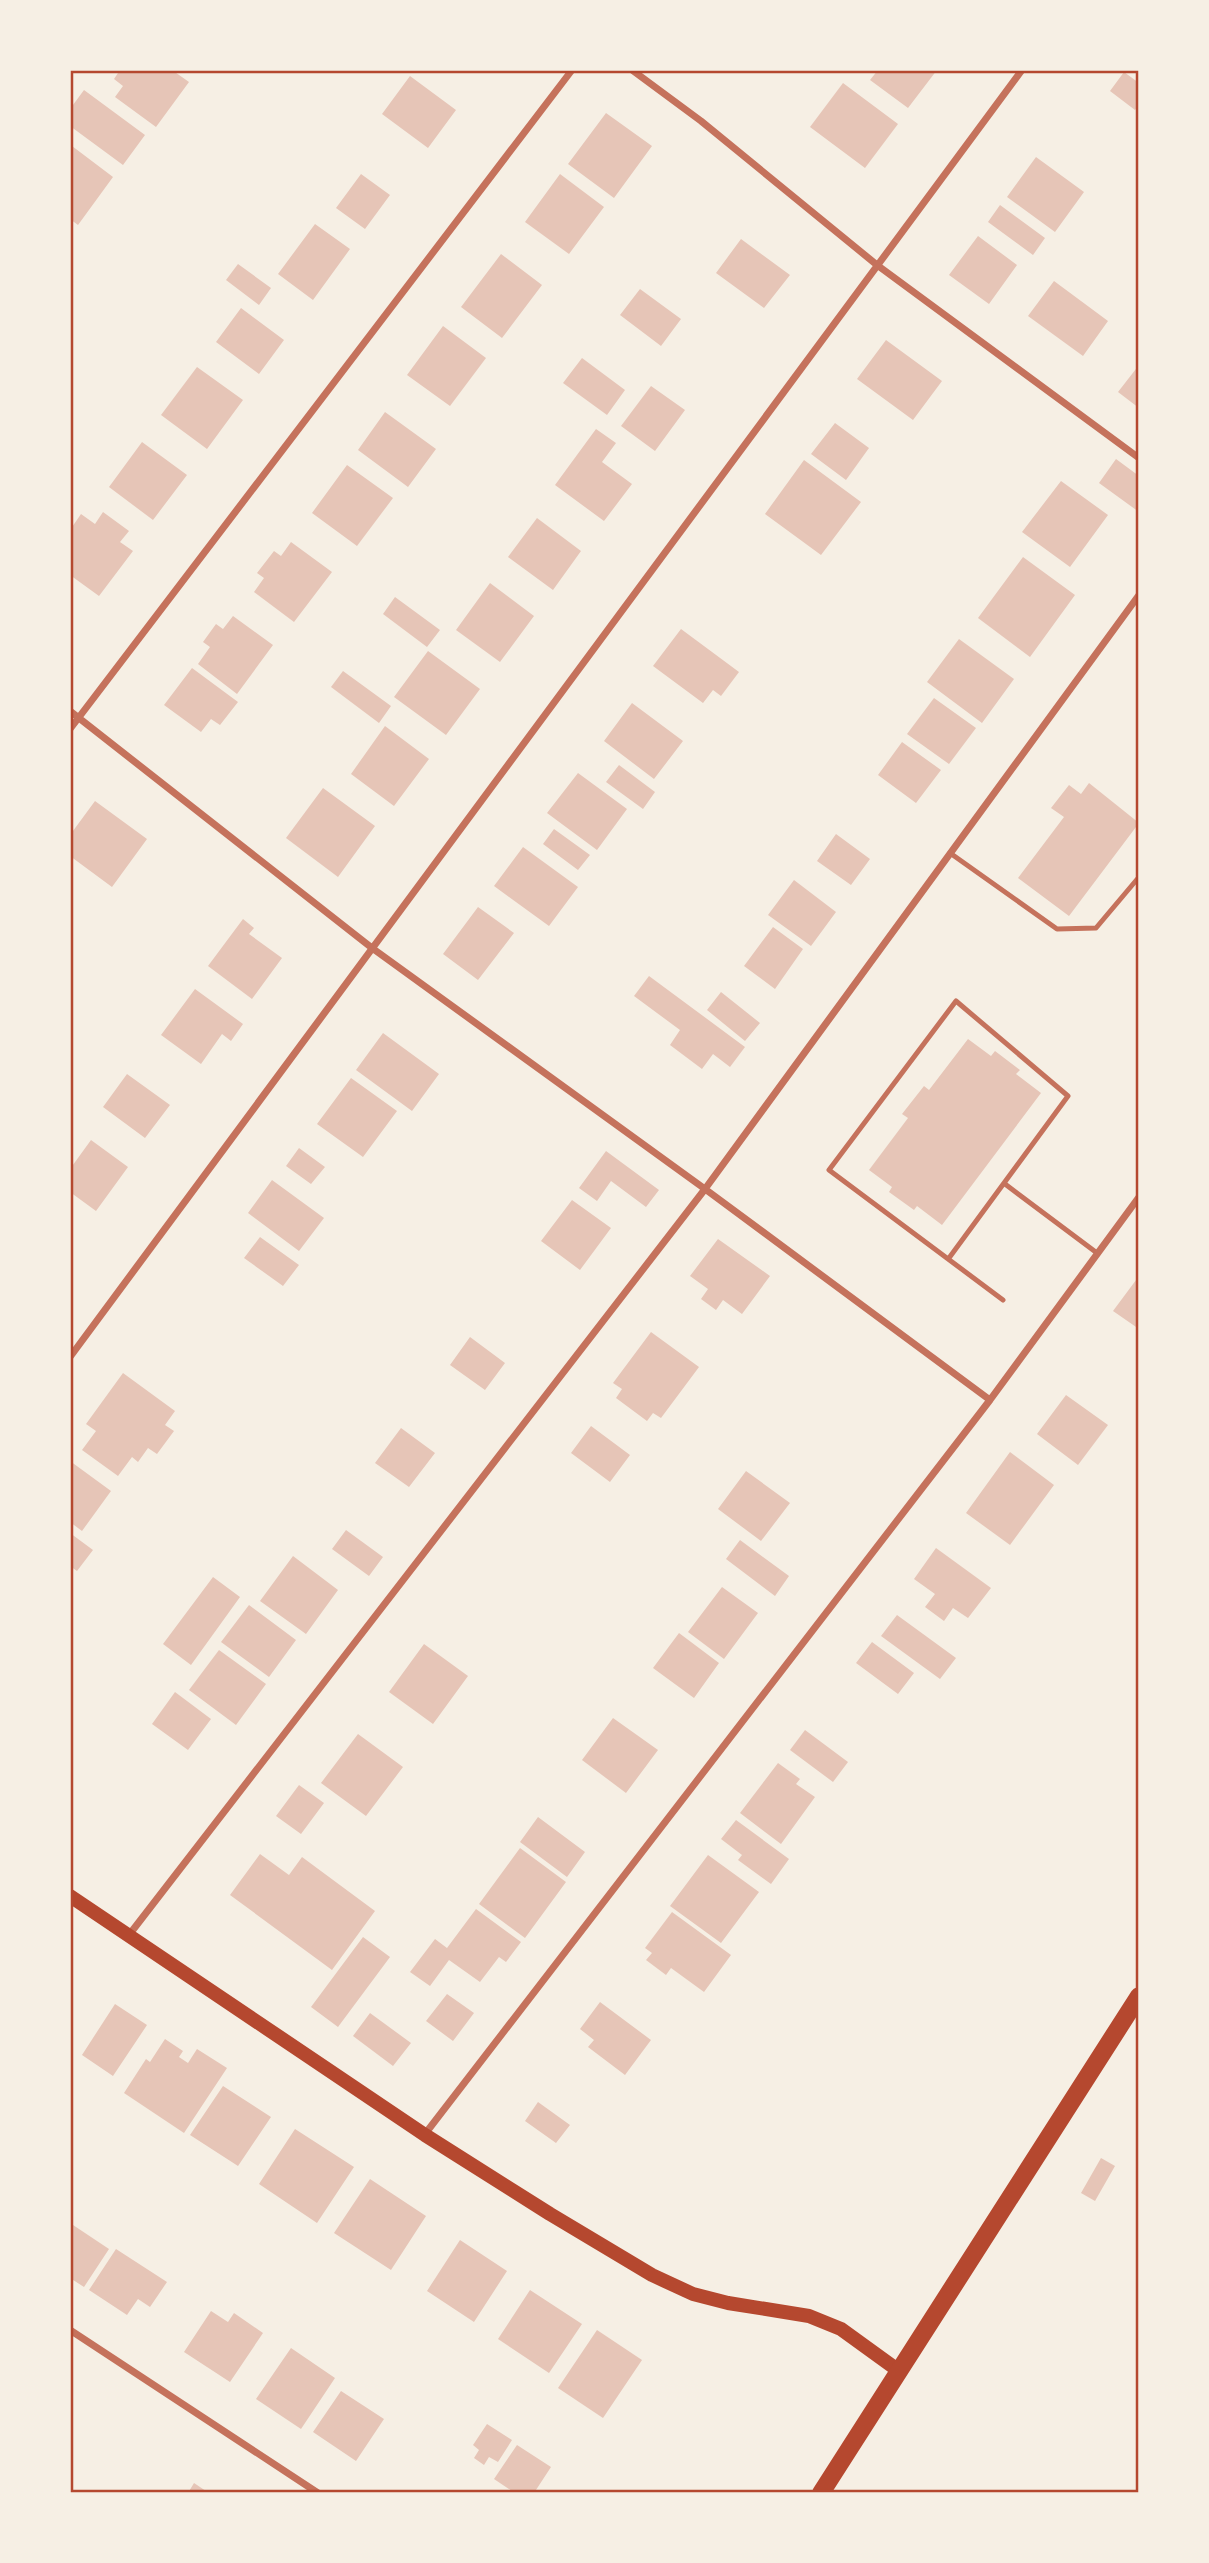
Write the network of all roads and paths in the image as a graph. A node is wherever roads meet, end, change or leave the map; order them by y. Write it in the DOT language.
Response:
graph roads {
  1 [pos="572,70"];
  2 [pos="632,70"];
  3 [pos="1022,70"];
  4 [pos="877,265"];
  5 [pos="1139,458"];
  6 [pos="1139,595"];
  7 [pos="70,711"];
  8 [pos="79,718"];
  9 [pos="70,729"];
  10 [pos="950,853"];
  11 [pos="1139,877"];
  12 [pos="372,948"];
  13 [pos="1005,1184"];
  14 [pos="705,1189"];
  15 [pos="1139,1197"];
  16 [pos="1097,1253"];
  17 [pos="949,1258"];
  18 [pos="1003,1300"];
  19 [pos="70,1357"];
  20 [pos="990,1400"];
  21 [pos="70,1896"];
  22 [pos="129,1935"];
  23 [pos="1139,1996"];
  24 [pos="425,2134"];
  25 [pos="70,2330"];
  26 [pos="899,2371"];
  27 [pos="318,2493"];
  28 [pos="821,2493"];
  1 -- 8 [label="street"];
  2 -- 4 [label="street"];
  3 -- 4 [label="street"];
  4 -- 5 [label="street"];
  4 -- 12 [label="street"];
  6 -- 10 [label="street"];
  7 -- 8 [label="street"];
  8 -- 9 [label="street"];
  8 -- 12 [label="street"];
  10 -- 11 [label="lane"];
  10 -- 14 [label="street"];
  12 -- 14 [label="street"];
  12 -- 19 [label="street"];
  13 -- 16 [label="lane"];
  13 -- 17 [label="lane"];
  13 -- 17 [label="lane"];
  14 -- 20 [label="street"];
  14 -- 22 [label="street"];
  15 -- 16 [label="street"];
  16 -- 20 [label="street"];
  17 -- 18 [label="lane"];
  20 -- 24 [label="street"];
  21 -- 22 [label="main road"];
  22 -- 24 [label="main road"];
  23 -- 26 [label="main road"];
  24 -- 26 [label="main road"];
  25 -- 27 [label="street"];
  26 -- 28 [label="main road"];
}
